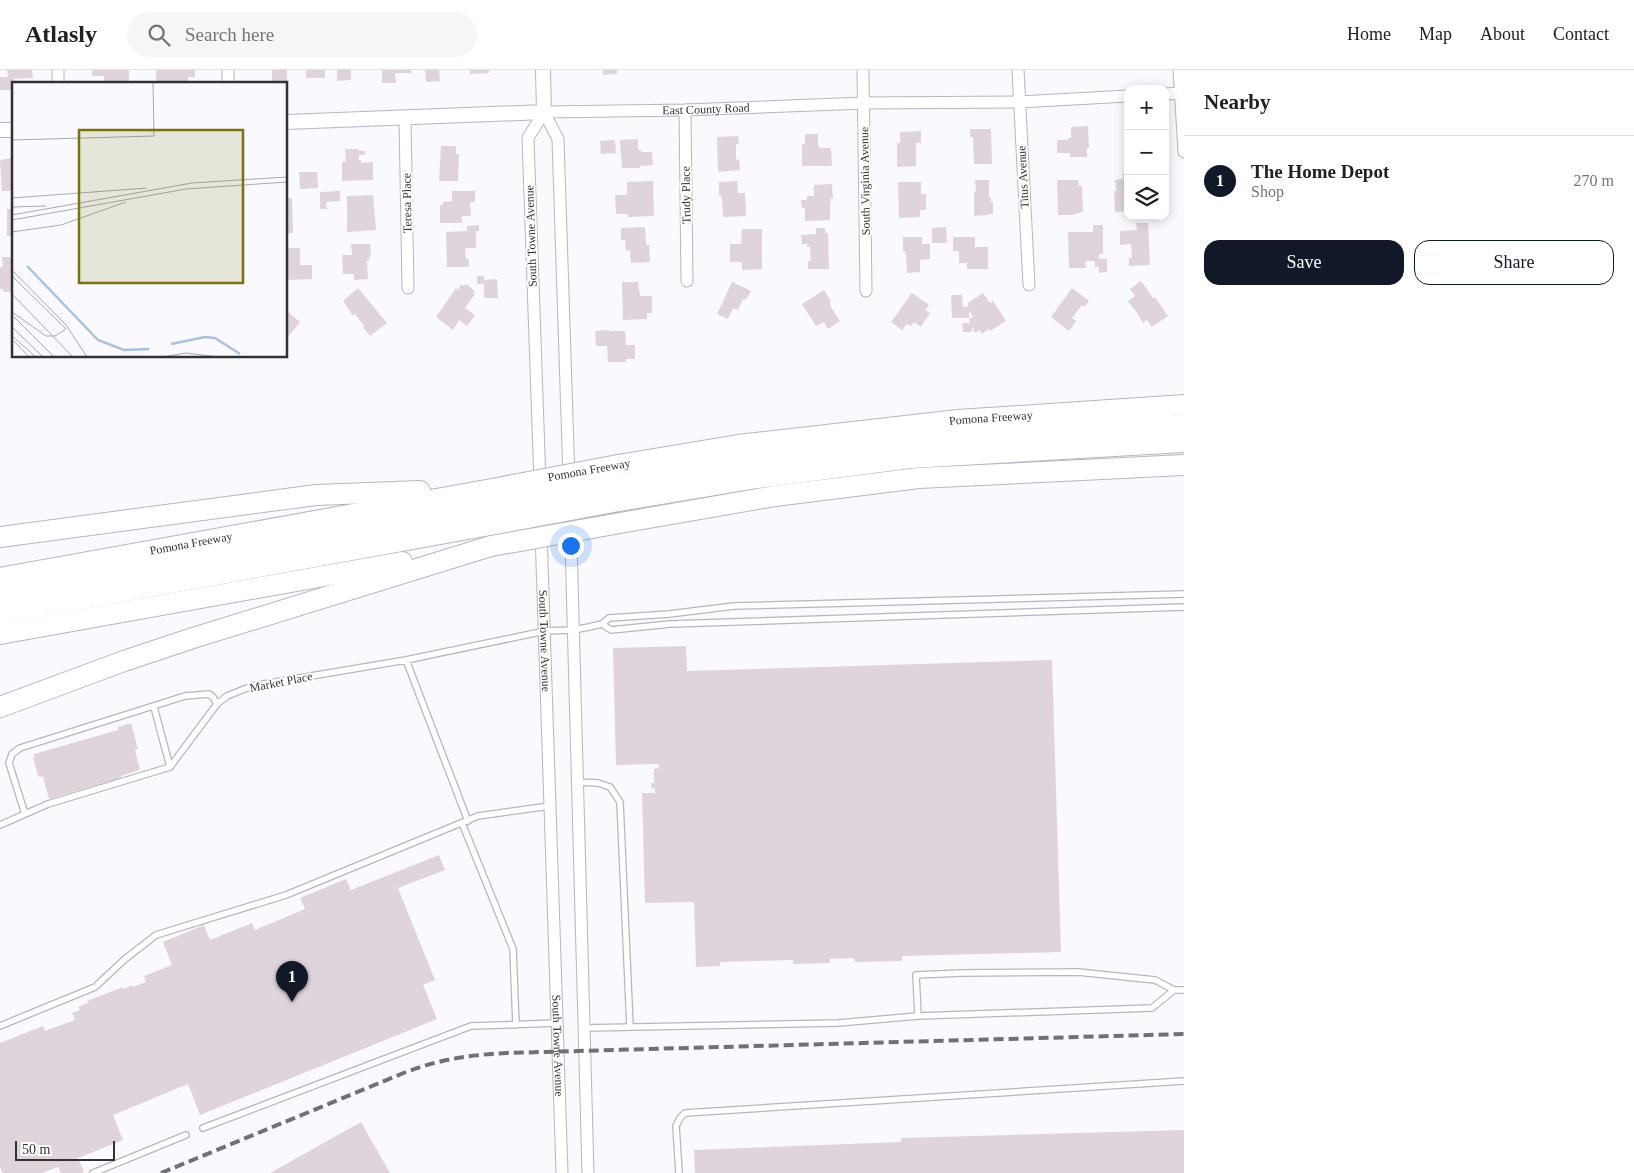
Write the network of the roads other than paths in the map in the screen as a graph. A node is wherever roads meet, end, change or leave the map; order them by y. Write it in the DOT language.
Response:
graph roads {
  1 [pos="543,70"];
  2 [pos="863,70"];
  3 [pos="1018,70"];
  4 [pos="1180,70"];
  5 [pos="1182,93"];
  6 [pos="1169,94"];
  7 [pos="1124,96"];
  8 [pos="864,102"];
  9 [pos="1019,102"];
  10 [pos="685,110"];
  11 [pos="544,112"];
  12 [pos="405,118"];
  13 [pos="288,122"];
  14 [pos="1184,152"];
  15 [pos="687,281"];
  16 [pos="1029,285"];
  17 [pos="408,288"];
  18 [pos="866,291"];
  19 [pos="1184,405"];
  20 [pos="1184,425"];
  21 [pos="1184,442"];
  22 [pos="1184,464"];
  23 [pos="619,493"];
  24 [pos="491,507"];
  25 [pos="0,537"];
  26 [pos="491,546"];
  27 [pos="0,578"];
  28 [pos="1184,594"];
  29 [pos="0,596"];
  30 [pos="1184,607"];
  31 [pos="0,614"];
  32 [pos="602,624"];
  33 [pos="573,630"];
  34 [pos="545,631"];
  35 [pos="0,634"];
  36 [pos="406,660"];
  37 [pos="217,704"];
  38 [pos="0,707"];
  39 [pos="154,707"];
  40 [pos="170,767"];
  41 [pos="577,782"];
  42 [pos="550,806"];
  43 [pos="25,814"];
  44 [pos="465,822"];
  45 [pos="0,825"];
  46 [pos="1174,990"];
  47 [pos="1184,990"];
  48 [pos="918,1016"];
  49 [pos="557,1023"];
  50 [pos="516,1025"];
  51 [pos="0,1026"];
  52 [pos="630,1027"];
  53 [pos="584,1028"];
  54 [pos="1184,1081"];
  55 [pos="203,1128"];
  56 [pos="186,1135"];
  57 [pos="93,1173"];
  58 [pos="562,1173"];
  59 [pos="588,1173"];
  60 [pos="679,1173"];
  1 -- 11 [label="street"];
  2 -- 8 [label="street, South Virginia Avenue"];
  3 -- 9 [label="street, Titus Avenue"];
  4 -- 5 [label="street"];
  5 -- 6 [label="street"];
  5 -- 14 [label="street"];
  7 -- 9 [label="street, East County Road"];
  8 -- 9 [label="street, East County Road"];
  8 -- 10 [label="street, East County Road"];
  8 -- 18 [label="street, South Virginia Avenue"];
  9 -- 16 [label="street, Titus Avenue"];
  10 -- 11 [label="street, East County Road"];
  10 -- 15 [label="street, Trudy Place"];
  11 -- 12 [label="street, East County Road"];
  11 -- 33 [label="street"];
  11 -- 34 [label="street, South Towne Avenue"];
  12 -- 13 [label="street, East County Road"];
  12 -- 17 [label="street, Teresa Place"];
  19 -- 24 [label="highway, Pomona Freeway, bridge"];
  20 -- 23 [label="highway"];
  21 -- 23 [label="highway"];
  22 -- 26 [label="highway, bridge"];
  23 -- 24 [label="highway, bridge"];
  24 -- 25 [label="highway"];
  24 -- 27 [label="highway, Pomona Freeway"];
  24 -- 29 [label="highway"];
  24 -- 31 [label="highway"];
  26 -- 35 [label="highway"];
  26 -- 38 [label="highway"];
  28 -- 32 [label="lane, Market Place"];
  30 -- 32 [label="lane"];
  32 -- 33 [label="lane, Market Place"];
  33 -- 34 [label="lane, Market Place"];
  33 -- 41 [label="street"];
  34 -- 36 [label="lane, Market Place"];
  34 -- 42 [label="street, South Towne Avenue"];
  36 -- 37 [label="lane, Market Place"];
  36 -- 44 [label="lane"];
  37 -- 39 [label="lane"];
  37 -- 40 [label="lane, Market Place"];
  39 -- 40 [label="lane"];
  39 -- 43 [label="lane"];
  40 -- 43 [label="lane"];
  41 -- 52 [label="lane"];
  41 -- 53 [label="street"];
  42 -- 44 [label="lane"];
  42 -- 49 [label="street, South Towne Avenue"];
  43 -- 45 [label="lane"];
  44 -- 50 [label="lane"];
  44 -- 51 [label="lane"];
  46 -- 47 [label="lane"];
  46 -- 48 [label="lane"];
  46 -- 48 [label="lane"];
  48 -- 52 [label="lane"];
  49 -- 50 [label="lane"];
  49 -- 58 [label="street, South Towne Avenue"];
  50 -- 55 [label="lane"];
  52 -- 53 [label="lane"];
  53 -- 59 [label="street"];
  54 -- 60 [label="lane"];
  56 -- 57 [label="lane"];
}
